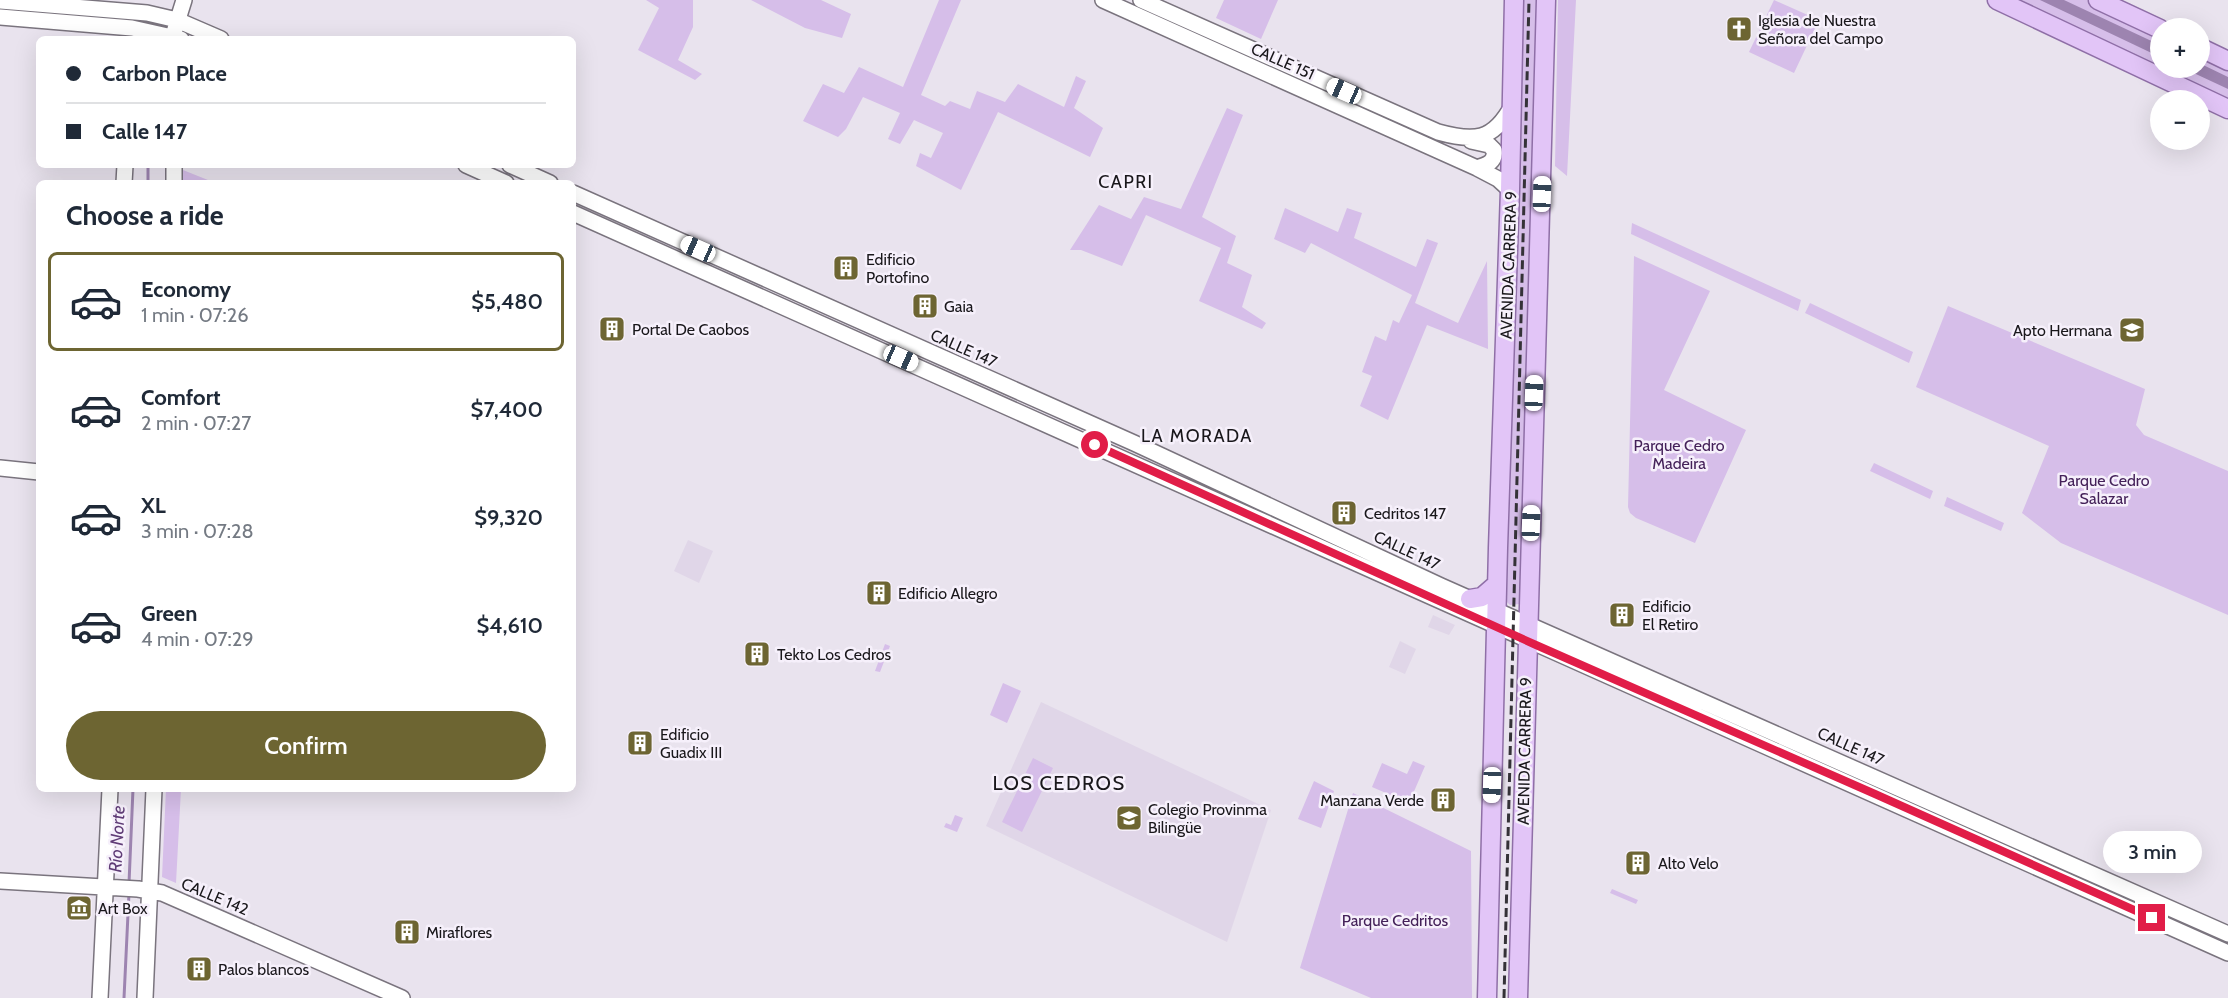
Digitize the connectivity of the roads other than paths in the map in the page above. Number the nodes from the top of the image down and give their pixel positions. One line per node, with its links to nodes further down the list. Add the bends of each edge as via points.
1 (184, 0): 11 (main road)
2 (1103, 0): 24 (main road, CALLE 151)
3 (1141, 0): 21 (main road, CALLE 151, via 1421,126)
4 (1514, 0): 19 (main road, AVENIDA CARRERA 9)
5 (1546, 0): 35 (main road, AVENIDA CARRERA 9)
6 (1997, 0): 20 (main road)
7 (2098, 0): 12 (main road)
8 (0, 1): 9 (main road)
9 (139, 6): 11 (main road); 13 (main road)
10 (0, 17): 13 (main road)
11 (177, 20): 15 (main road); 16 (main road)
12 (2150, 24)
13 (132, 33): 14 (main road)
14 (158, 36)
15 (176, 36)
16 (214, 36)
17 (2210, 52): 18 (main road)
18 (2228, 61)
19 (1512, 105): 21 (main road, CALLE 151, via 1490,133); 27 (main road, AVENIDA CARRERA 9)
20 (2228, 109)
21 (1460, 138): 24 (main road, via 1492,147 1494,158)
22 (473, 168): 25 (main road)
23 (517, 168): 26 (main road)
24 (1478, 168): 27 (main road, CALLE 151)
25 (499, 180)
26 (543, 180)
27 (1510, 190): 32 (main road, AVENIDA CARRERA 9)
28 (576, 194): 33 (main road, CALLE 147, via 1134,443)
29 (576, 214): 34 (main road, CALLE 147)
30 (0, 468): 31 (main road)
31 (36, 472)
32 (1497, 584): 33 (main road, via 1482,597); 34 (main road, AVENIDA CARRERA 9)
33 (1470, 599): 34 (main road, CALLE 147)
34 (1496, 618): 35 (main road, CALLE 147); 46 (main road, AVENIDA CARRERA 9)
35 (1527, 632): 41 (main road, CALLE 147); 42 (main road, CALLE 147); 47 (main road, AVENIDA CARRERA 9)
36 (110, 792): 39 (main road)
37 (154, 792): 40 (main road)
38 (0, 881): 39 (main road, CALLE 142)
39 (108, 887): 40 (main road, CALLE 142); 43 (main road)
40 (147, 890): 44 (main road); 45 (main road, CALLE 142, via 183,901)
41 (2228, 934)
42 (2228, 953)
43 (100, 998)
44 (145, 998)
45 (402, 998)
46 (1487, 998)
47 (1518, 998)

